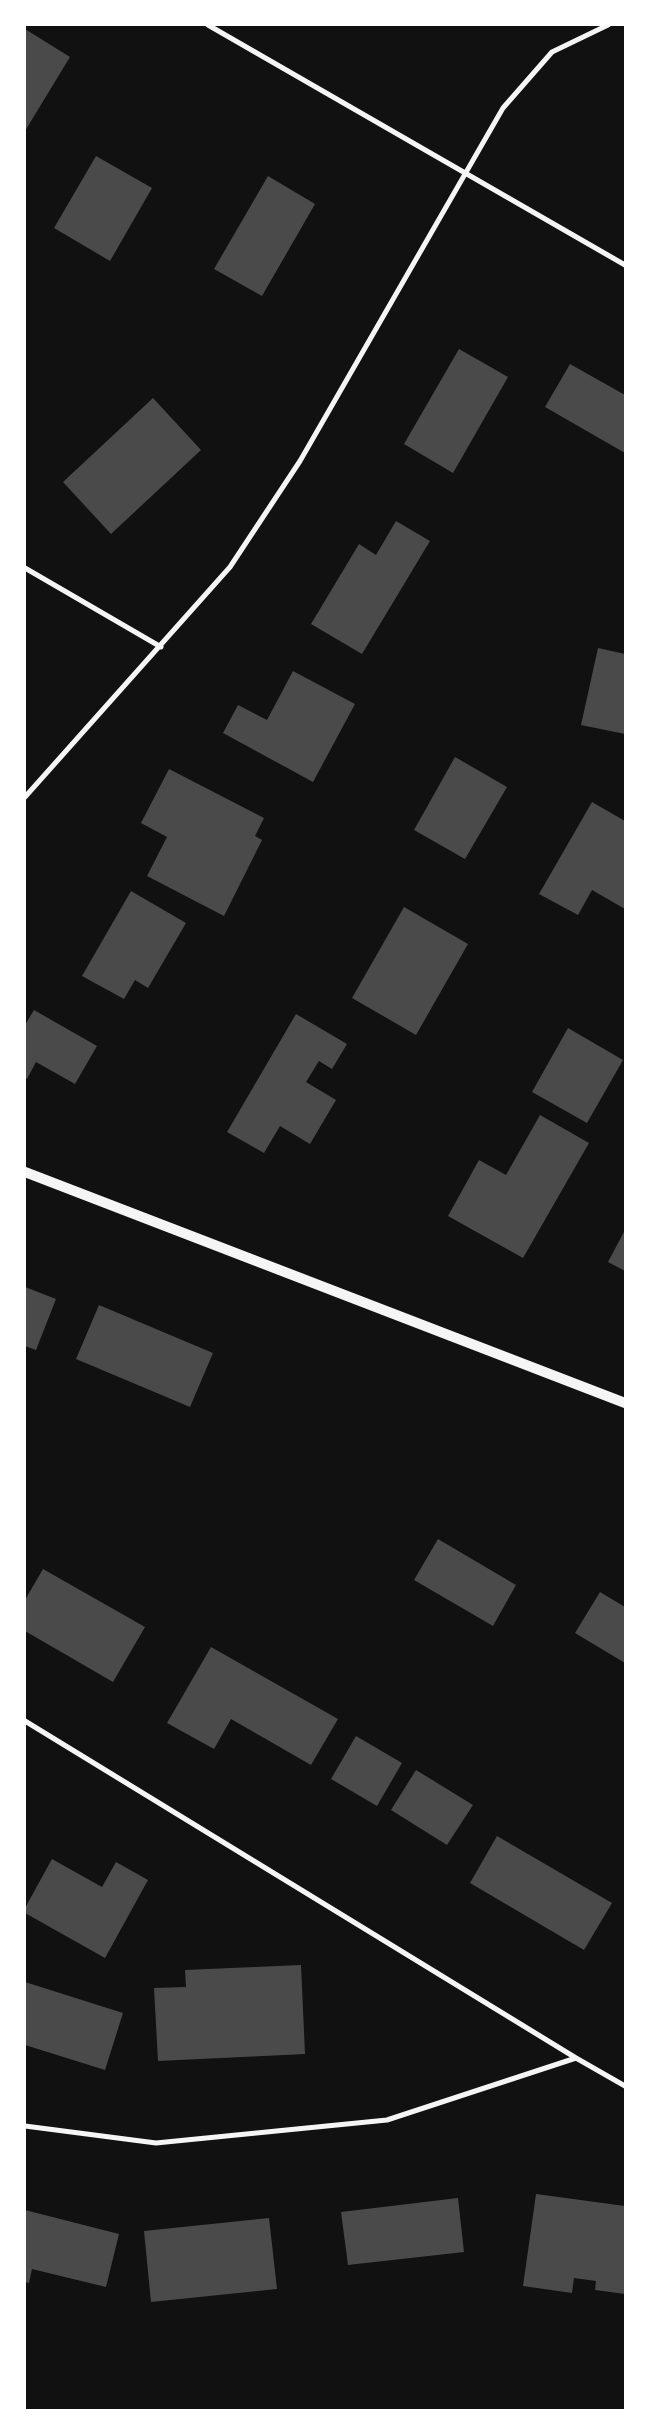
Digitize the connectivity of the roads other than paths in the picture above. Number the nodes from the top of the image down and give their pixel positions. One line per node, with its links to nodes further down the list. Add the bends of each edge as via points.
1 (208, 25): 3 (street)
2 (608, 25): 3 (street, via 552,52 504,108)
3 (465, 174): 4 (street); 6 (street, via 300,461 230,567)
4 (625, 266)
5 (25, 568): 6 (street)
6 (161, 647): 7 (street)
7 (25, 797)
8 (25, 1172): 9 (main road)
9 (625, 1404)
10 (25, 1721): 11 (street)
11 (576, 2058): 12 (street); 13 (street, via 387,2120 156,2143)
12 (625, 2086)
13 (25, 2126)

